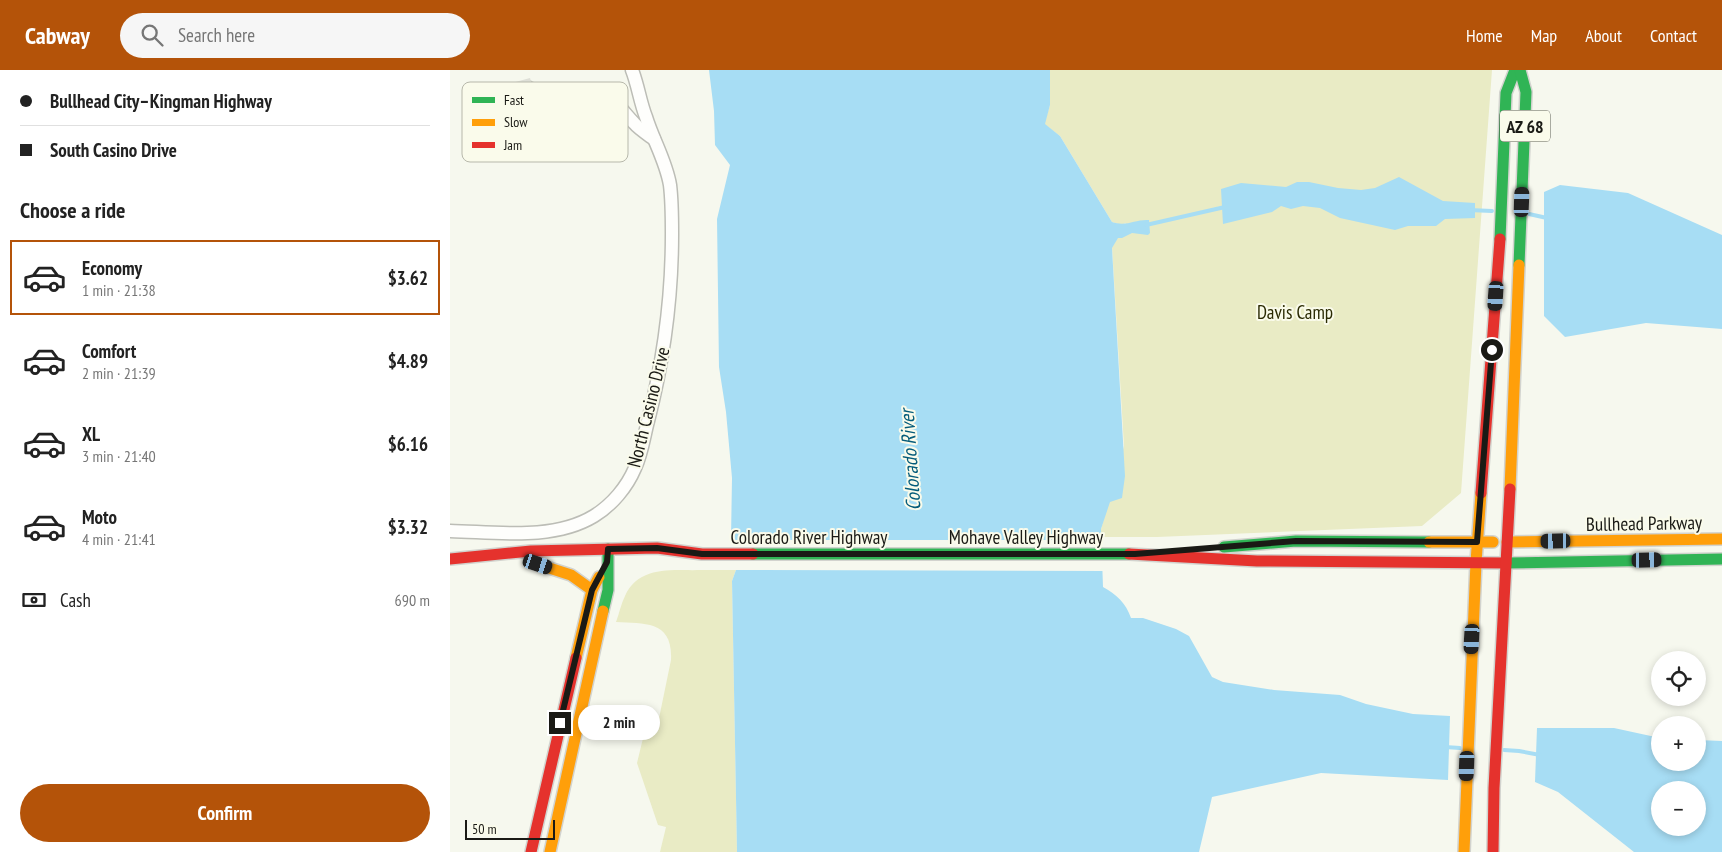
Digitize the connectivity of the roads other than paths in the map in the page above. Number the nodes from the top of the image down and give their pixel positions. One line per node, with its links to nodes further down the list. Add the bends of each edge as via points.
1 (632, 70): 5 (street, North Casino Drive)
2 (1515, 70): 8 (main road, AZ 68, via 1506,93 1499,260)
3 (1520, 70): 9 (main road, AZ 68, via 1526,92)
4 (628, 116): 5 (street)
5 (654, 139): 6 (street, North Casino Drive, via 669,184 672,261 658,383 630,480 605,508 573,526 536,532)
6 (450, 531)
7 (1722, 539): 9 (main road, Bullhead Parkway)
8 (1477, 542): 9 (main road, Mohave Valley Highway); 13 (main road, Mohave Valley Highway, via 1296,541); 18 (main road, AZ 68)
9 (1507, 542): 20 (main road)
10 (608, 549): 11 (main road, Colorado River Highway, via 657,548); 14 (main road, Colorado River Highway, via 531,551); 17 (main road)
11 (702, 554): 12 (main road, Colorado River Highway); 16 (main road, Colorado River Highway)
12 (917, 554): 13 (main road, Mohave Valley Highway)
13 (1135, 554): 18 (main road, Mohave Valley Highway, via 1257,561)
14 (450, 559)
15 (1722, 559): 20 (main road, Bullhead Parkway)
16 (660, 560)
17 (606, 562): 21 (main road); 23 (main road, via 608,590)
18 (1476, 562): 20 (main road, Bullhead Parkway); 24 (main road)
19 (569, 563): 21 (main road, via 533,565 571,576)
20 (1506, 563): 25 (main road)
21 (592, 590): 22 (main road)
22 (531, 852)
23 (550, 852)
24 (1464, 852)
25 (1492, 852)

